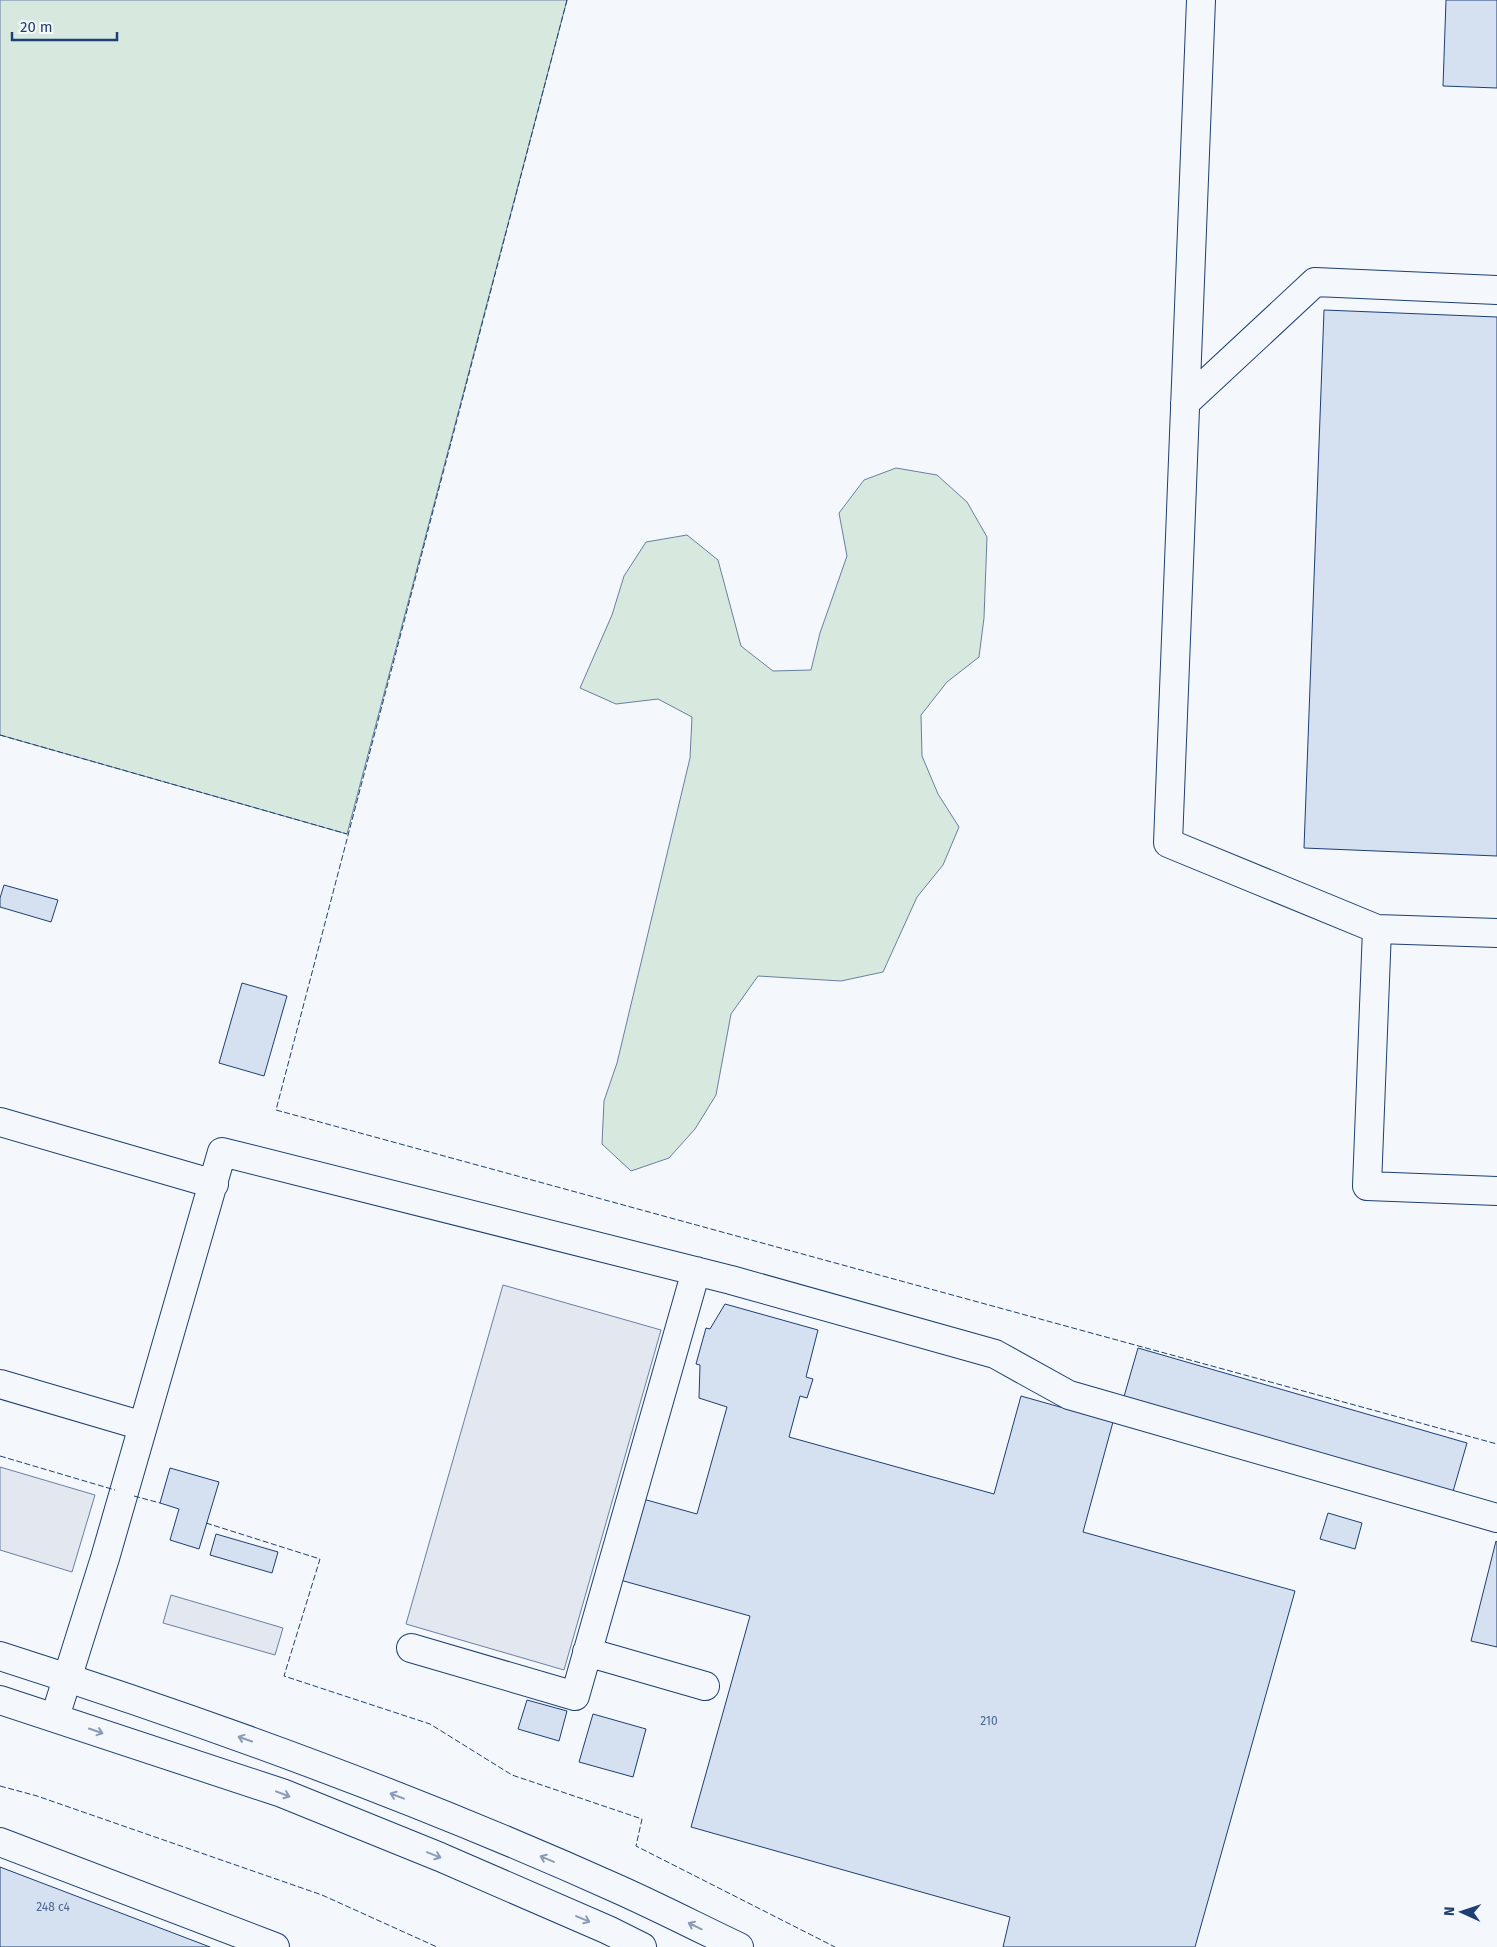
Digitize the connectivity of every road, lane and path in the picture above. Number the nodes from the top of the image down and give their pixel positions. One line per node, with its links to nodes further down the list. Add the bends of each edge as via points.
1 (1201, 0): 3 (main road)
2 (1497, 290): 3 (main road, via 1315,282)
3 (1185, 403): 4 (main road, via 1168,843)
4 (1376, 928): 5 (main road); 8 (main road, via 1366,1186)
5 (1497, 933)
6 (0, 1122): 7 (main road)
7 (214, 1184): 9 (main road, via 222,1152); 11 (main road)
8 (1497, 1191)
9 (696, 1271): 12 (main road, via 995,1354 1069,1395); 14 (main road)
10 (0, 1384): 11 (main road)
11 (143, 1426): 16 (main road)
12 (1497, 1518)
13 (410, 1648): 14 (main road, via 575,1696)
14 (587, 1652): 17 (main road)
15 (0, 1656): 16 (main road)
16 (68, 1678): 19 (main road); 23 (main road, one-way to 16, via 620,1890 450,1817 287,1754)
17 (705, 1686)
18 (0, 1700): 19 (main road)
19 (55, 1717): 22 (main road, one-way to 22, via 282,1793 440,1857)
20 (0, 1842): 21 (main road)
21 (275, 1947)
22 (642, 1947)
23 (738, 1947)

